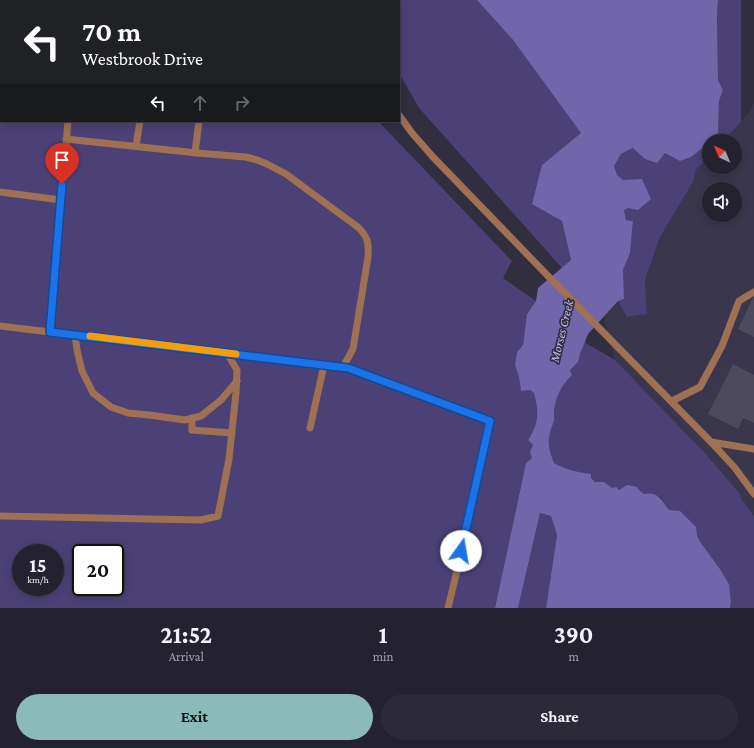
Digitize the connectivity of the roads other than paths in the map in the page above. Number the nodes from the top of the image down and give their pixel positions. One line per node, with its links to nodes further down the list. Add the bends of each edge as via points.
1 (400, 116): 18 (lane, via 433,156)
2 (68, 122): 5 (lane)
3 (140, 122): 6 (lane)
4 (199, 122): 7 (lane)
5 (66, 139): 6 (lane); 9 (lane)
6 (136, 146): 7 (lane)
7 (195, 153): 16 (lane, via 246,157 272,166 364,233 368,240 368,257 353,349)
8 (0, 192): 9 (lane)
9 (61, 200): 12 (lane)
10 (754, 292): 18 (lane, via 739,301 722,346 700,387)
11 (0, 326): 12 (lane)
12 (50, 332): 13 (lane)
13 (75, 335): 14 (lane); 19 (lane, via 82,371 93,393 111,407 128,413 185,420)
14 (227, 353): 15 (lane); 17 (lane, via 237,370)
15 (324, 365): 16 (lane); 20 (lane)
16 (343, 367): 26 (lane, via 490,421)
17 (237, 382): 19 (lane, via 221,400 201,416); 21 (lane)
18 (672, 402): 22 (lane)
19 (192, 418): 21 (lane, via 192,430)
20 (310, 428)
21 (232, 433): 25 (lane, via 218,516 201,520)
22 (711, 442): 23 (lane); 24 (lane)
23 (754, 449)
24 (754, 494)
25 (0, 516)
26 (448, 608)

